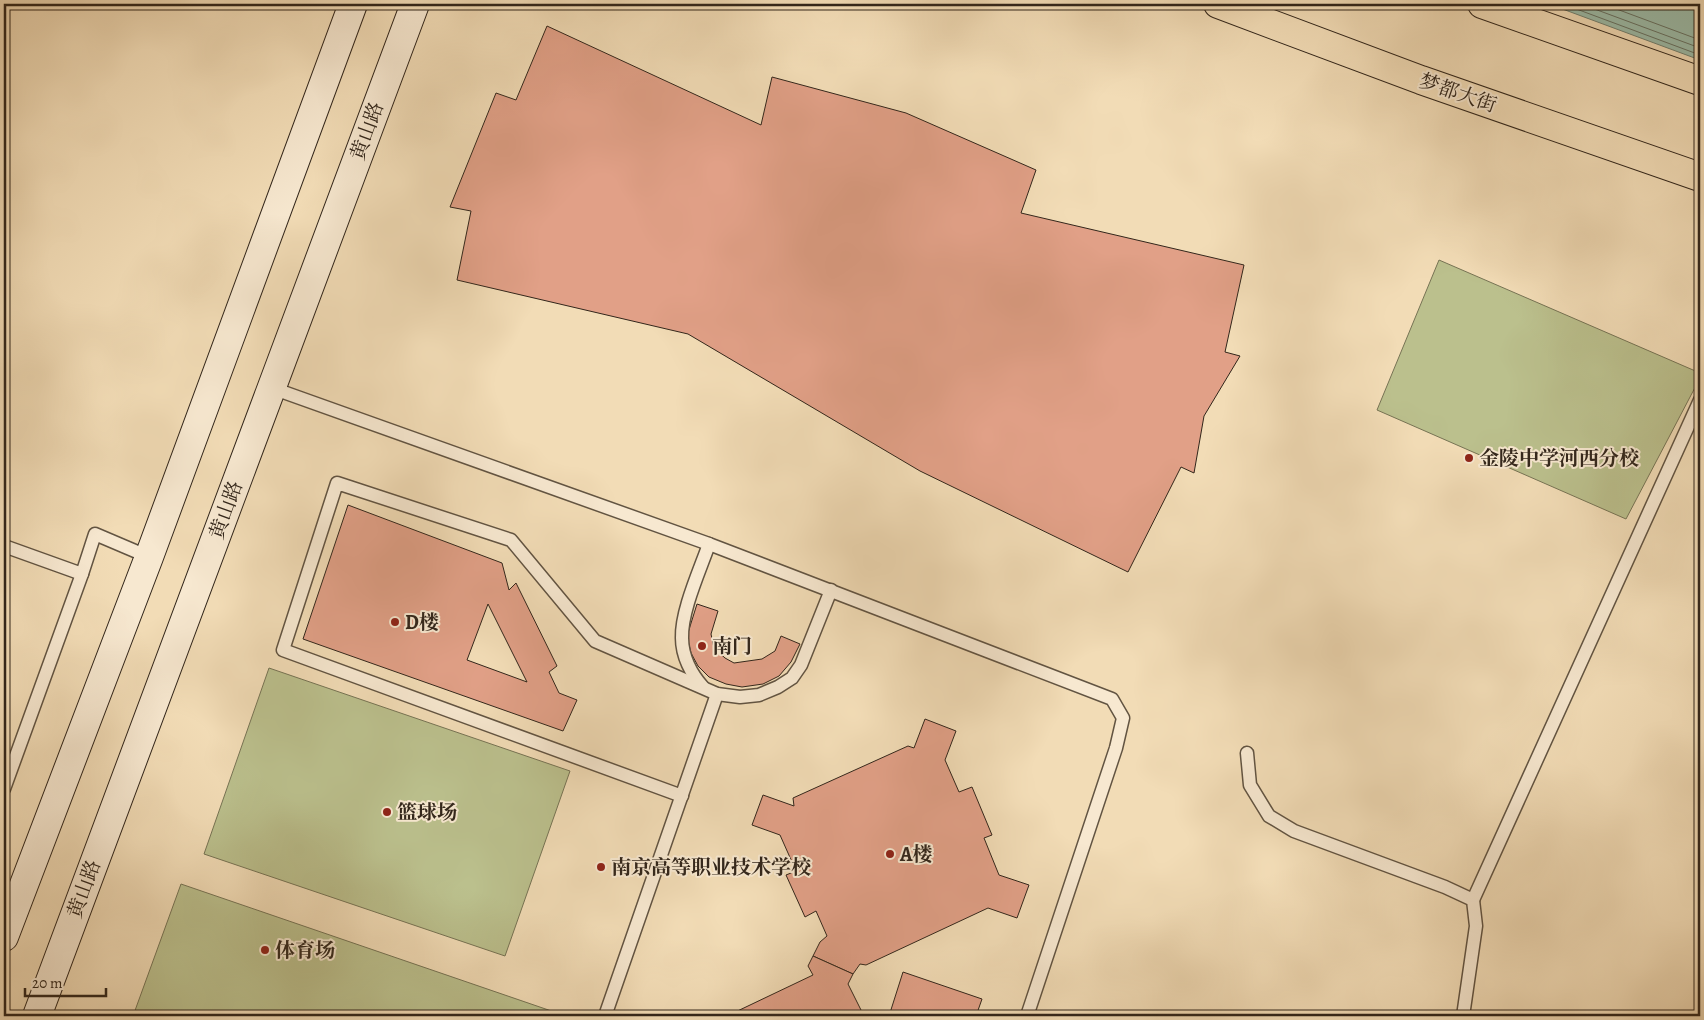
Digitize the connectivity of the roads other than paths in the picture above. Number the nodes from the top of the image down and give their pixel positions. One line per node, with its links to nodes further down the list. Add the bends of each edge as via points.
1 (353, 4): 11 (main road)
2 (415, 4): 7 (main road, 黄山路)
3 (1218, 4): 6 (main road, 梦都大街, via 1421,80)
4 (1482, 4): 5 (main road)
5 (1700, 81)
6 (1700, 177)
7 (272, 388): 9 (lane); 21 (main road, 黄山路)
8 (1700, 400): 19 (lane)
9 (709, 544): 13 (lane); 14 (lane, via 686,612 682,637 690,669)
10 (4, 546): 12 (lane)
11 (149, 557): 12 (lane, via 95,534); 20 (main road)
12 (82, 574): 17 (lane)
13 (831, 590): 15 (lane, via 801,665 792,678 759,695); 23 (lane, via 1112,699 1124,718)
14 (705, 688): 15 (lane); 18 (lane, via 596,641 511,540 337,483 283,650)
15 (717, 694): 18 (lane)
16 (1247, 753): 19 (lane, via 1250,785 1269,816 1294,831)
17 (4, 789)
18 (682, 796): 22 (lane)
19 (1473, 900): 24 (lane, via 1476,926)
20 (4, 937)
21 (37, 1016)
22 (605, 1016)
23 (1027, 1016)
24 (1462, 1016)

